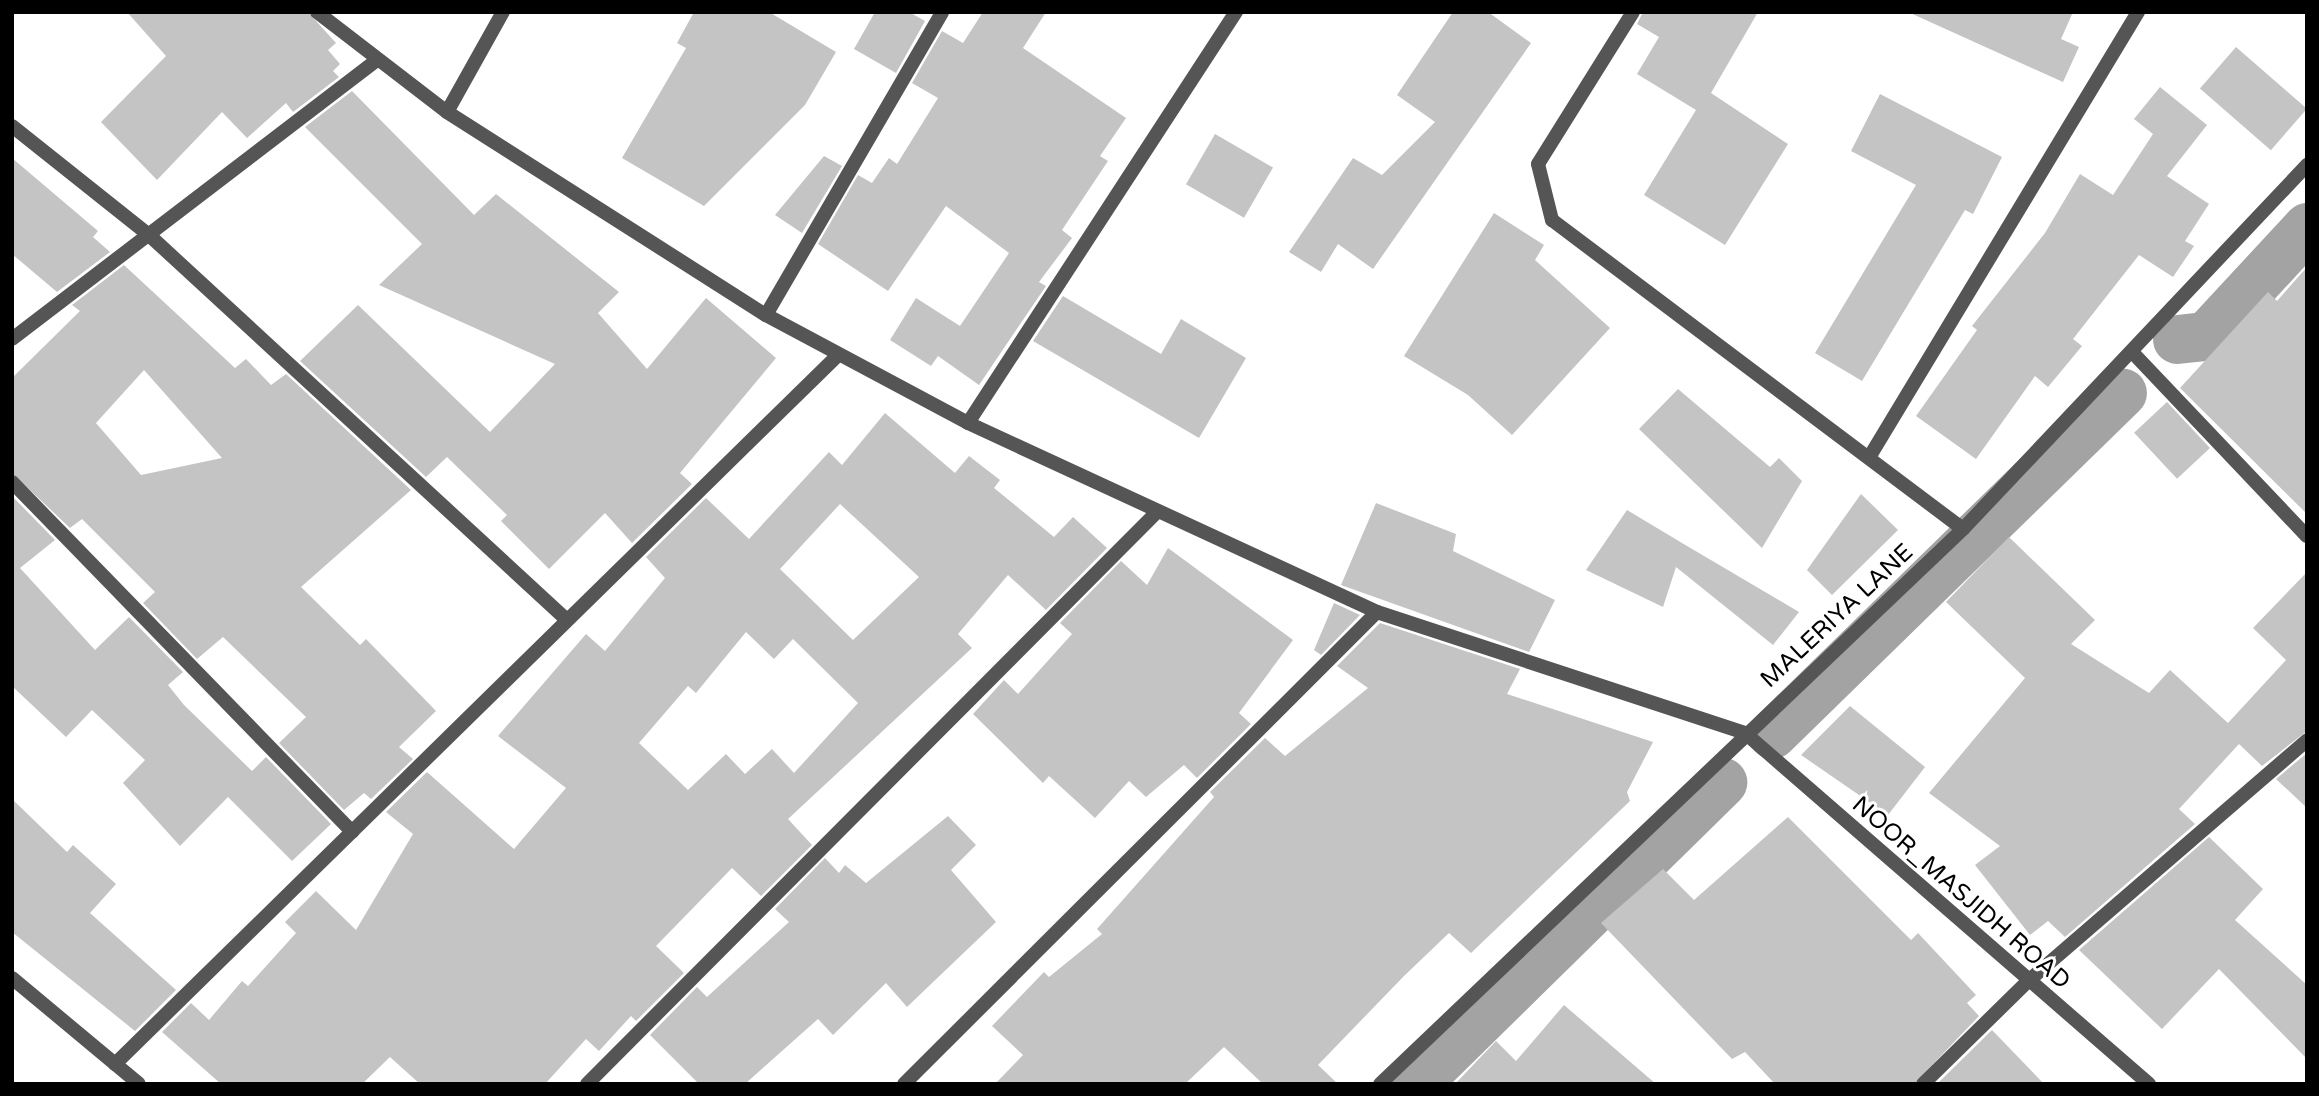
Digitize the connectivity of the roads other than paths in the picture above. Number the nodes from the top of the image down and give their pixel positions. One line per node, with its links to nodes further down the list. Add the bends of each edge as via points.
1 (317, 12): 7 (street)
2 (503, 12): 8 (street)
3 (942, 12): 12 (street)
4 (1236, 12): 16 (street)
5 (1633, 12): 17 (street, via 1538,164 1552,220)
6 (2138, 12): 17 (street)
7 (377, 60): 8 (street); 11 (street)
8 (447, 112): 12 (street)
9 (12, 126): 11 (street)
10 (2307, 165): 14 (street, MALERIYA LANE)
11 (149, 235): 13 (street); 23 (street)
12 (766, 315): 15 (street)
13 (12, 339)
14 (2134, 354): 20 (street, MALERIYA LANE); 21 (street)
15 (837, 356): 16 (street); 23 (street)
16 (968, 422): 19 (street)
17 (1870, 456): 20 (street)
18 (12, 482): 26 (street)
19 (1157, 512): 22 (street); 31 (street)
20 (1963, 529): 24 (street, MALERIYA LANE)
21 (2307, 536)
22 (1377, 612): 24 (street); 32 (street)
23 (568, 620): 26 (street)
24 (1745, 733): 28 (street, NOOR_MASJIDH ROAD); 33 (street, MALERIYA LANE)
25 (2307, 740): 28 (street)
26 (352, 832): 29 (street)
27 (12, 978): 29 (street)
28 (2027, 982): 34 (street); 35 (street, NOOR_MASJIDH ROAD)
29 (115, 1063): 30 (street)
30 (139, 1084)
31 (587, 1084)
32 (904, 1084)
33 (1380, 1084)
34 (1923, 1084)
35 (2149, 1084)

